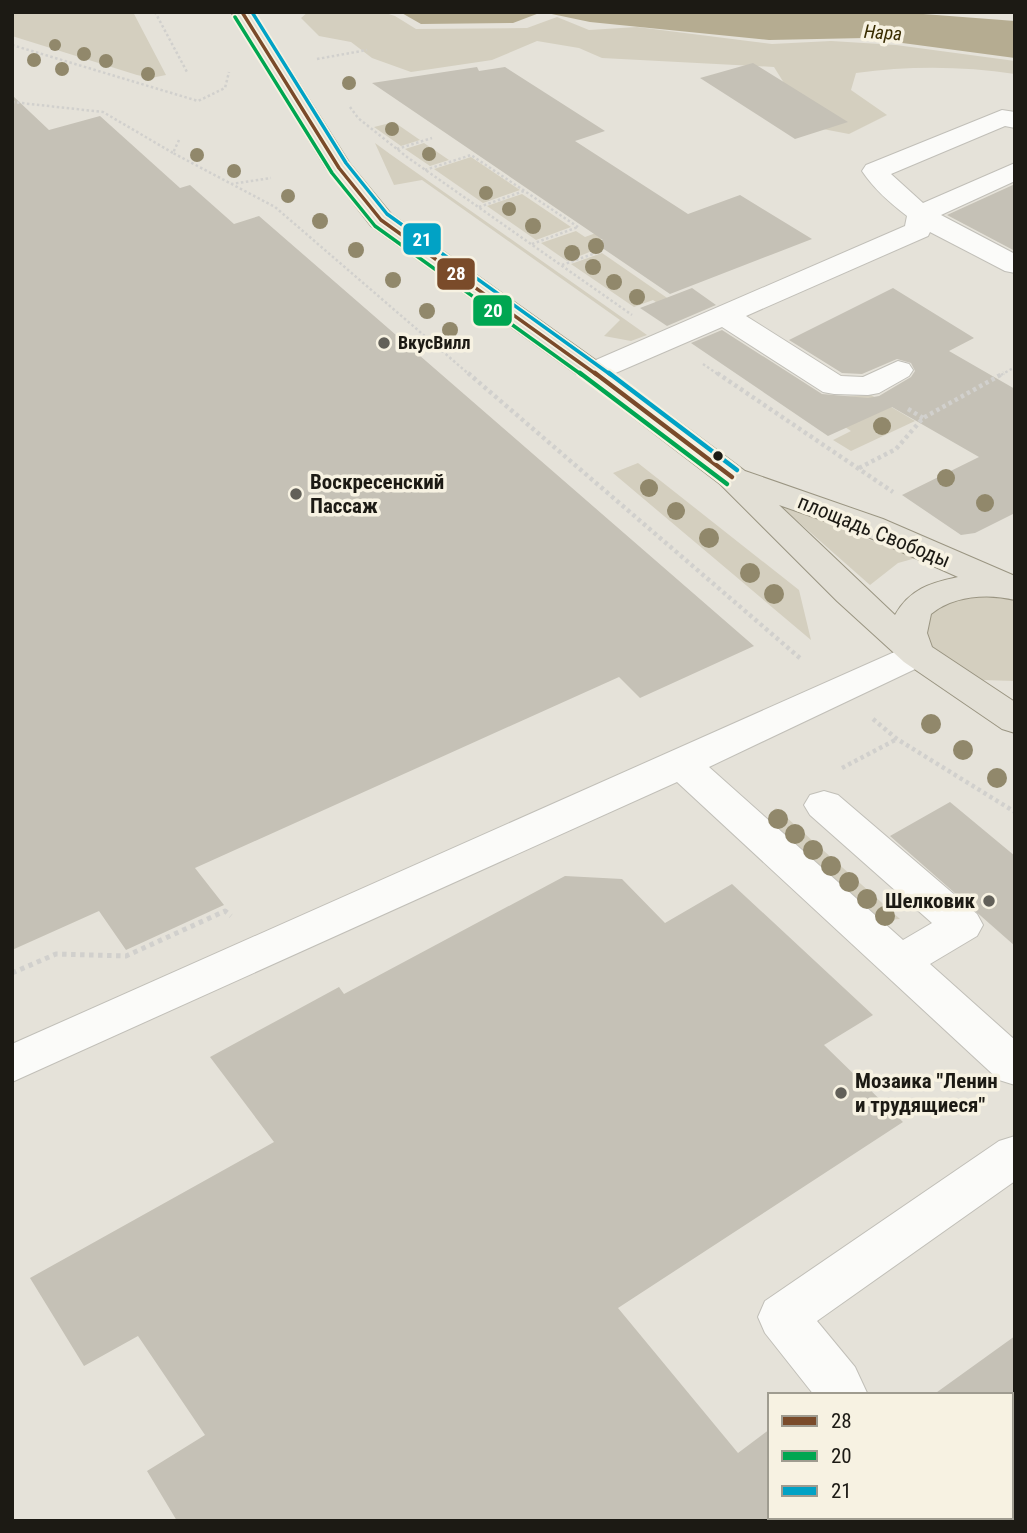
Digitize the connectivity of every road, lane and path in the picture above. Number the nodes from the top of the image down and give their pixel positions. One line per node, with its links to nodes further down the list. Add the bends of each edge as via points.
1 (155, 12): 6 (path)
2 (242, 12): 28 (main road, площадь Свободы, via 339,168 381,220)
3 (12, 45): 7 (path, via 198,101 221,93 228,85)
4 (368, 50): 5 (path)
5 (316, 58)
6 (187, 72)
7 (229, 72)
8 (12, 102): 13 (path, via 103,112)
9 (1015, 120): 20 (lane, via 1002,118 875,171 890,191)
10 (432, 138): 12 (path)
11 (179, 140): 13 (path)
12 (397, 149)
13 (173, 153): 17 (path)
14 (425, 170): 18 (path, via 471,155)
15 (1015, 170): 20 (lane)
16 (271, 178): 17 (path)
17 (231, 184): 33 (path, via 275,207)
18 (524, 191): 19 (path); 21 (path, via 578,227)
19 (478, 207)
20 (922, 214): 24 (lane); 25 (lane, via 918,230)
21 (531, 244)
22 (604, 250): 23 (path)
23 (561, 265)
24 (1015, 265)
25 (724, 315): 27 (lane, via 834,384 868,386); 28 (lane)
26 (1015, 367): 29 (path, via 923,418 896,449)
27 (898, 370)
28 (593, 372): 30 (main road, площадь Свободы)
29 (859, 468)
30 (732, 477): 31 (main road, площадь Свободы, via 871,526); 32 (main road, площадь Свободы)
31 (1015, 590): 32 (main road, площадь Свободы, via 956,587 930,596 913,612 908,632)
32 (917, 653): 34 (main road, площадь Свободы); 38 (lane)
33 (801, 659)
34 (954, 681): 35 (main road, площадь Свободы, via 983,690); 37 (main road, площадь Свободы)
35 (1015, 692)
36 (868, 716): 40 (path)
37 (1015, 720)
38 (682, 764): 42 (lane); 44 (lane)
39 (824, 805): 42 (lane, via 961,925)
40 (1015, 812)
41 (225, 911): 43 (path, via 126,956 56,954)
42 (899, 962): 45 (lane)
43 (12, 973)
44 (12, 1064)
45 (1015, 1067)
46 (1015, 1155): 47 (lane, via 782,1317)
47 (841, 1393)

